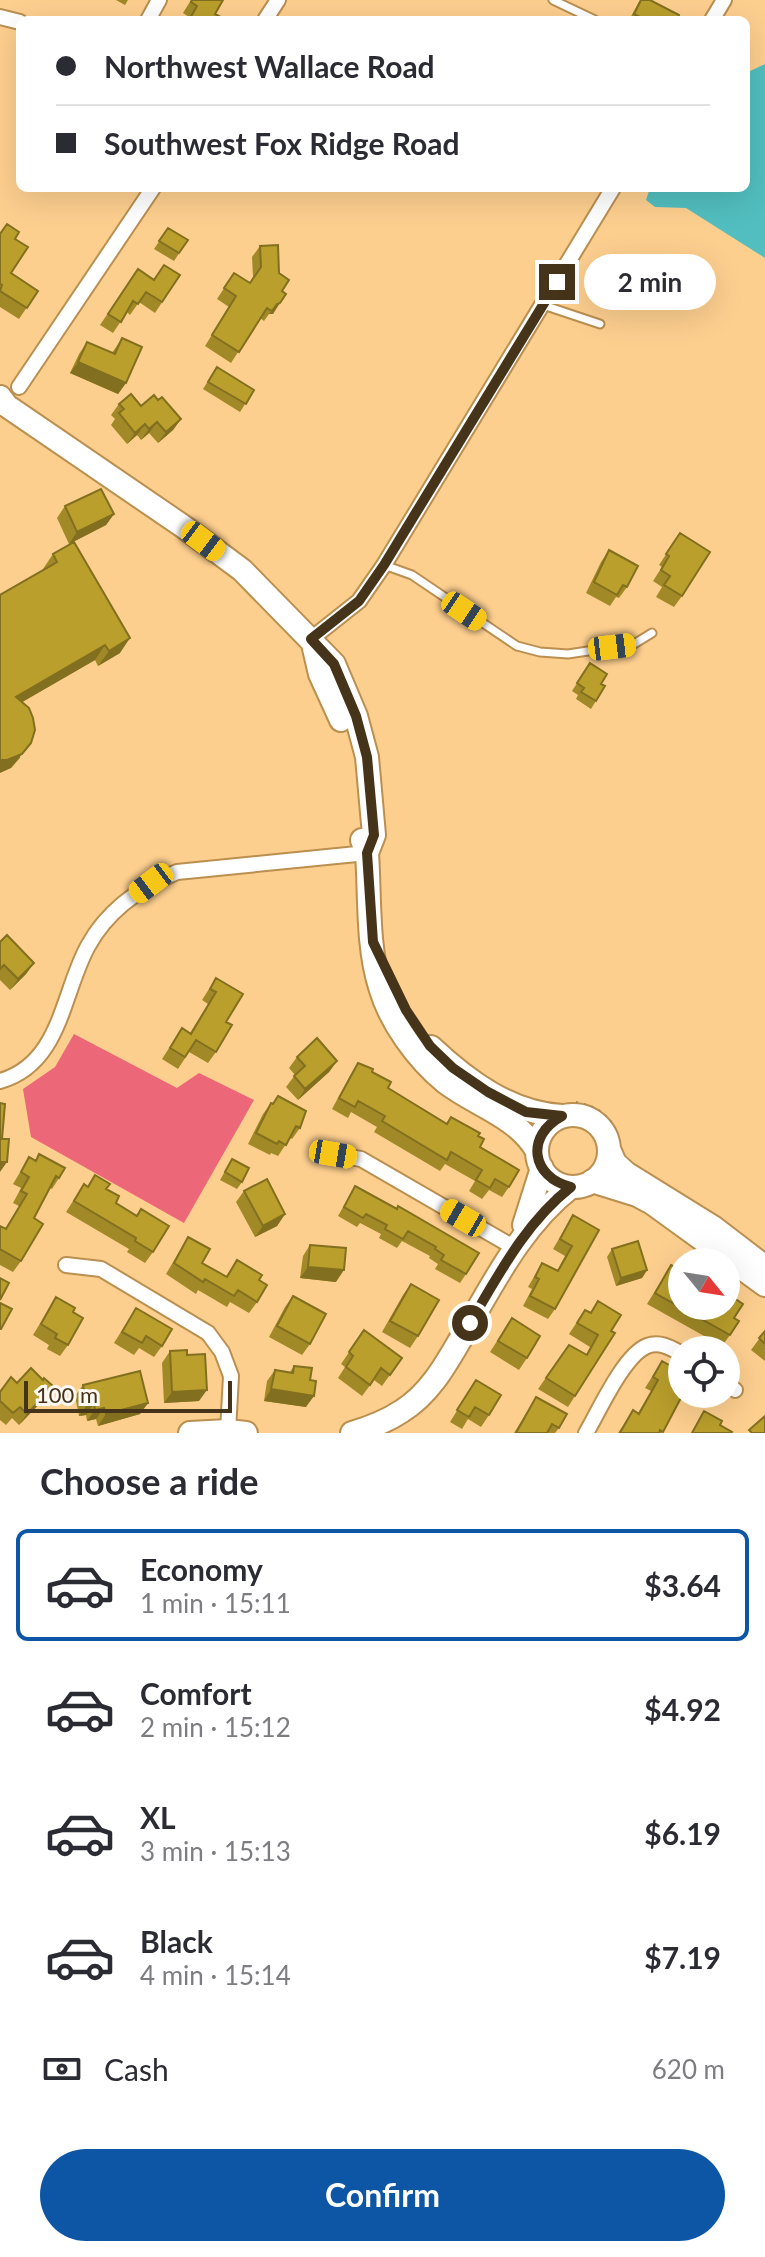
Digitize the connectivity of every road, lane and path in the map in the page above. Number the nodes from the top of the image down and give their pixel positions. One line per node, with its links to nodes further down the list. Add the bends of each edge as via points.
1 (553, 0): 2 (lane)
2 (587, 16)
3 (150, 192): 7 (street)
4 (611, 192): 5 (street)
5 (543, 305): 6 (lane); 8 (street)
6 (600, 324)
7 (6, 399): 10 (main road, via 242,570)
8 (384, 565): 9 (lane, via 412,575 517,646 540,652 568,654 634,644); 10 (street, via 359,601)
9 (652, 633)
10 (311, 639): 11 (main road, via 348,740 360,836)
11 (367, 853): 12 (main road); 13 (street, via 177,872 151,883 126,902 88,946 48,1045 32,1063)
12 (373, 942): 14 (main road, via 418,1030 453,1068 526,1112); 17 (main road, via 380,987 418,1053 446,1082 518,1127)
13 (0, 1081)
14 (567, 1109): 15 (main road, via 594,1121); 15 (path, via 594,1107 605,1114); 17 (main road, via 544,1130)
15 (614, 1143): 18 (main road, via 605,1167); 21 (main road, via 615,1163 626,1173 713,1227)
16 (333, 1154): 19 (street, via 361,1159)
17 (540, 1160): 18 (main road, via 550,1178); 19 (main road, via 535,1197)
18 (582, 1184): 19 (main road, via 549,1204); 22 (main road, via 652,1203)
19 (515, 1248): 26 (main road, via 425,1392 403,1411)
20 (66, 1265): 24 (street, via 101,1269 208,1333 231,1376)
21 (765, 1267)
22 (765, 1285)
23 (668, 1348): 27 (street, via 645,1346 630,1359)
24 (237, 1432): 25 (main road)
25 (190, 1433)
26 (352, 1433)
27 (586, 1433)

